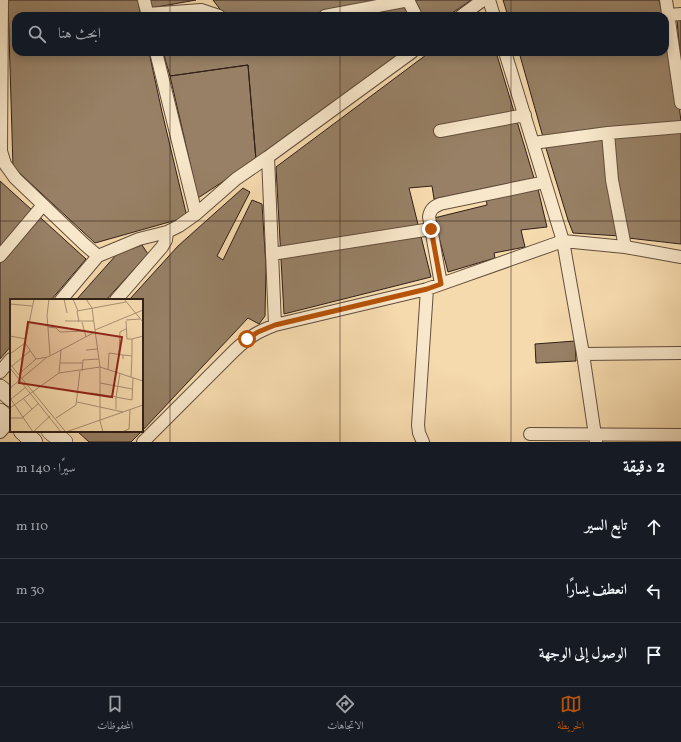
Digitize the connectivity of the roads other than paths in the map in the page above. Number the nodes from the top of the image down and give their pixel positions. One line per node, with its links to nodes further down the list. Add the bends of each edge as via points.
1 (2, 0): 23 (street)
2 (144, 0): 7 (street)
3 (408, 0): 10 (street); 11 (street)
4 (483, 0): 12 (street)
5 (489, 0): 13 (street)
6 (666, 0): 14 (street)
7 (146, 12)
8 (179, 12): 9 (street)
9 (207, 12)
10 (346, 12)
11 (414, 12)
12 (466, 12)
13 (493, 12)
14 (668, 12)
15 (681, 14): 16 (street)
16 (669, 15)
17 (669, 22): 21 (street)
18 (157, 56): 32 (street)
19 (407, 56): 29 (street)
20 (506, 56): 22 (street)
21 (681, 103)
22 (525, 116): 25 (street); 27 (street)
23 (0, 127): 28 (street)
24 (681, 127): 26 (street)
25 (440, 131)
26 (608, 133): 27 (street); 36 (street, via 612,180)
27 (534, 143): 30 (street)
28 (0, 151): 31 (street, via 7,168)
29 (268, 157): 32 (street, via 236,179); 37 (street)
30 (546, 182): 33 (street, via 440,204 433,207 430,212); 35 (street)
31 (43, 205): 38 (street); 39 (street)
32 (196, 214): 34 (street)
33 (431, 229): 37 (street); 41 (street)
34 (167, 232): 39 (street, via 139,239); 44 (street, via 162,247)
35 (563, 241): 36 (street); 41 (street); 47 (street)
36 (625, 247): 40 (street)
37 (272, 254): 45 (street)
38 (0, 256)
39 (98, 256): 43 (street)
40 (681, 257)
41 (441, 284): 42 (street)
42 (427, 289): 45 (street); 60 (street, via 418,425)
43 (62, 299)
44 (117, 299)
45 (275, 325): 59 (street, via 247,339)
46 (681, 353): 47 (street)
47 (583, 354): 56 (street)
48 (10, 360): 49 (street)
49 (0, 372)
50 (0, 388): 51 (main road)
51 (10, 397)
52 (20, 432): 57 (main road)
53 (51, 432): 58 (main road)
54 (530, 434): 56 (street)
55 (681, 435): 56 (street)
56 (595, 438)
57 (34, 442)
58 (64, 442)
59 (143, 442)
60 (423, 442)

